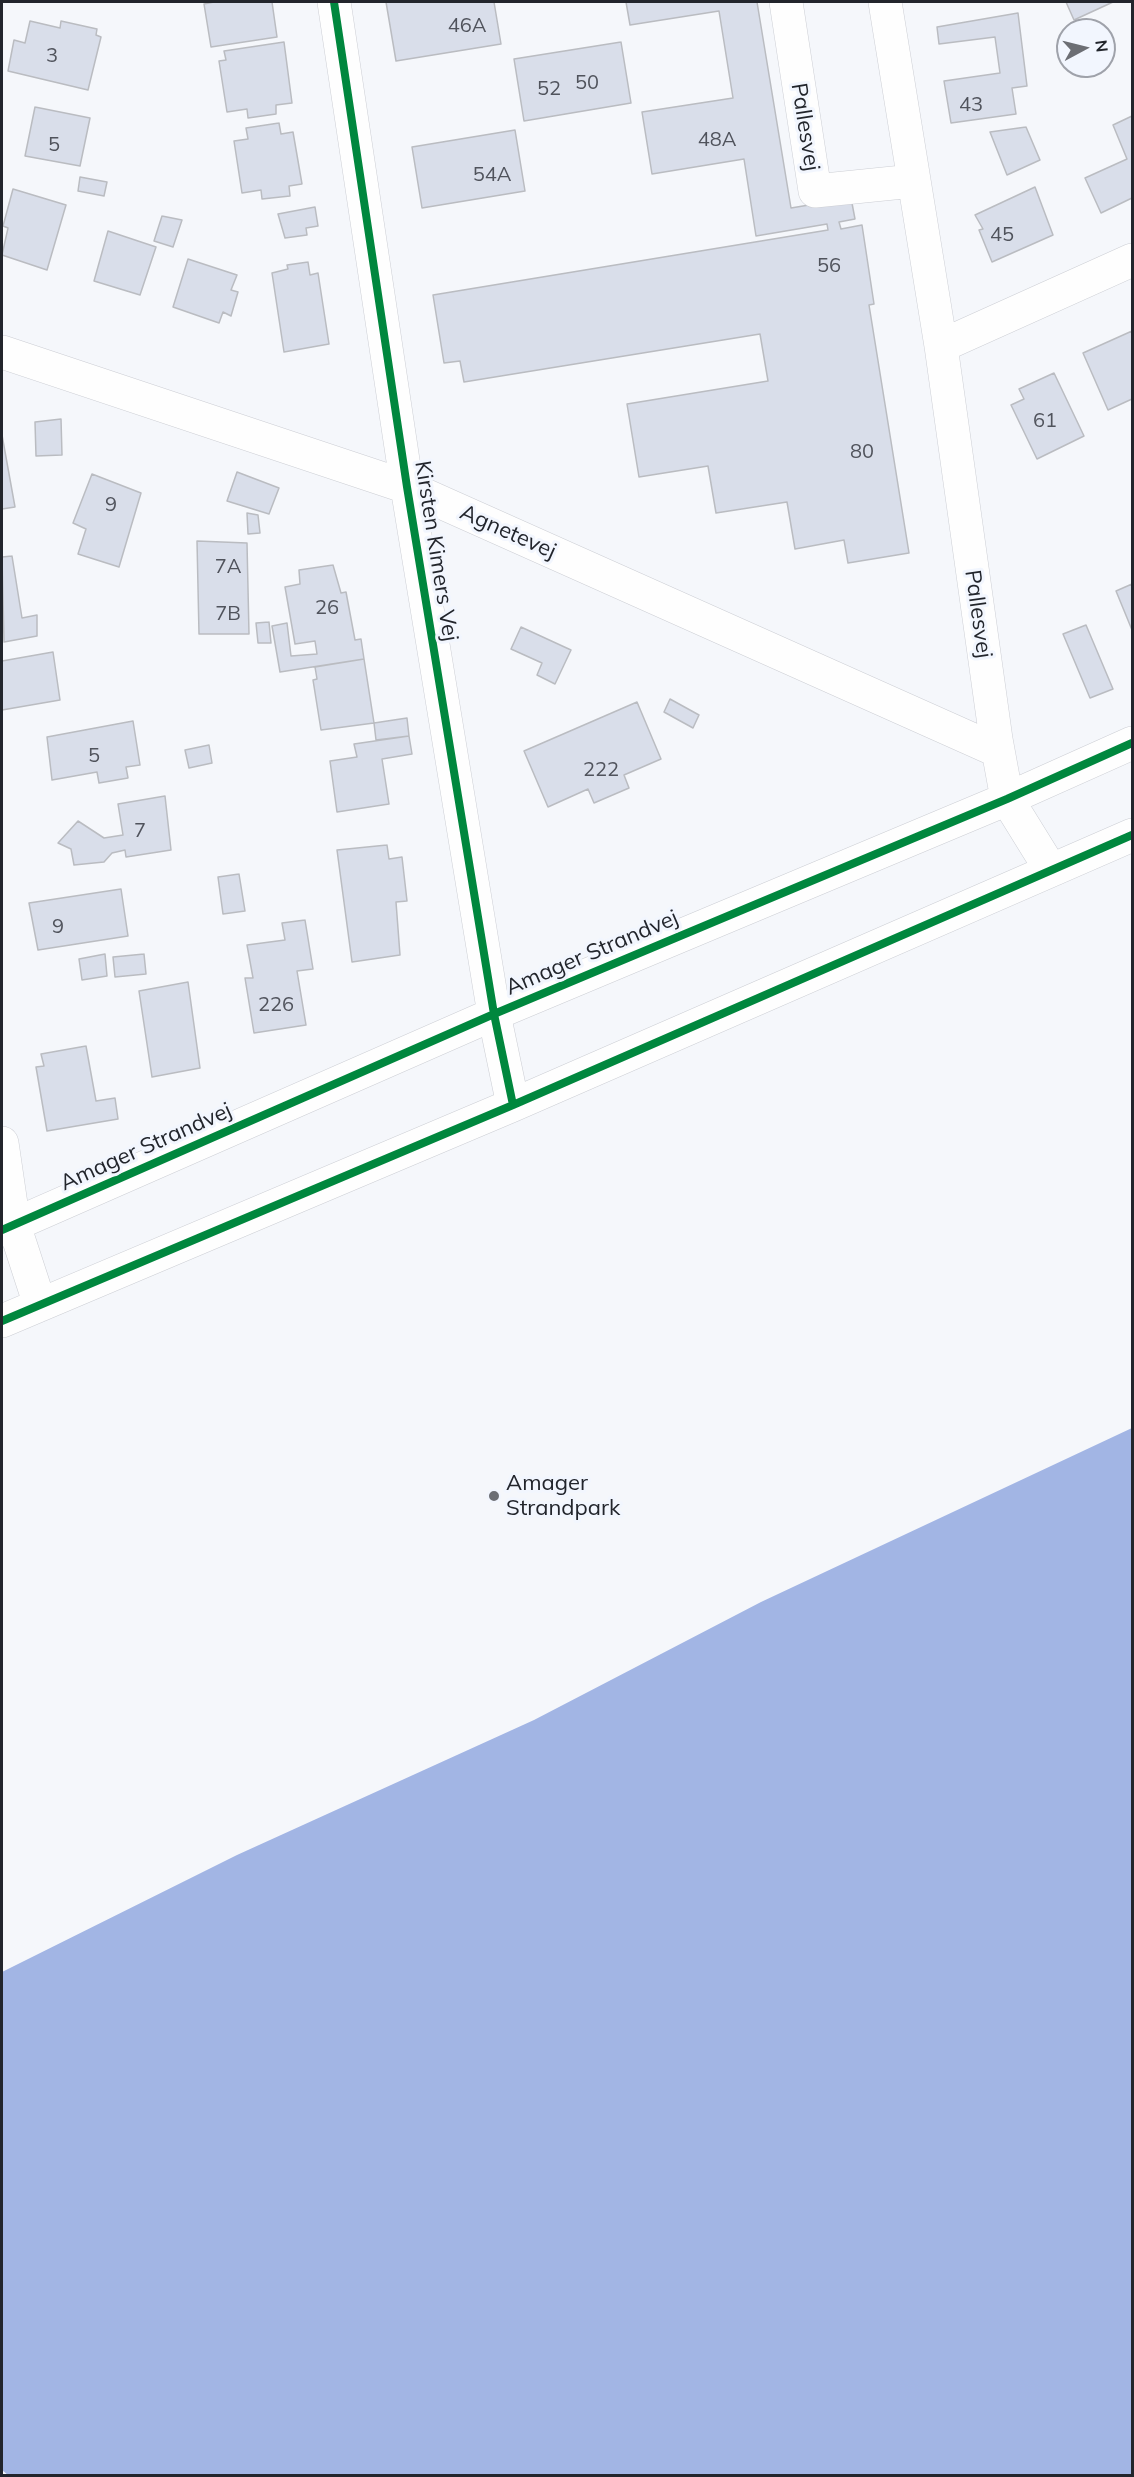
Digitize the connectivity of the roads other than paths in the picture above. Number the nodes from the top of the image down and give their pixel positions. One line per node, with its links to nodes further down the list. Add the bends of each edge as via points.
1 (334, 2): 8 (street, Kirsten Kimers Vej)
2 (786, 2): 4 (street, Pallesvej, via 815,191)
3 (885, 2): 4 (street, Pallesvej)
4 (913, 181): 6 (street, Pallesvej)
5 (1132, 260): 6 (street)
6 (941, 346): 10 (street, Pallesvej)
7 (2, 352): 8 (street, Agnetevej)
8 (407, 487): 10 (street, Agnetevej); 14 (street, Kirsten Kimers Vej)
9 (1132, 743): 11 (street, Amager Strandvej)
10 (998, 751): 11 (street, Pallesvej)
11 (1007, 799): 13 (street, Pallesvej); 14 (street, Amager Strandvej)
12 (1132, 835): 13 (street)
13 (1051, 870): 15 (street)
14 (494, 1014): 15 (street, Kirsten Kimers Vej); 17 (street, Amager Strandvej)
15 (513, 1105): 18 (street)
16 (2, 1143): 17 (street)
17 (8, 1228): 18 (street)
18 (40, 1305): 19 (street)
19 (2, 1321)

